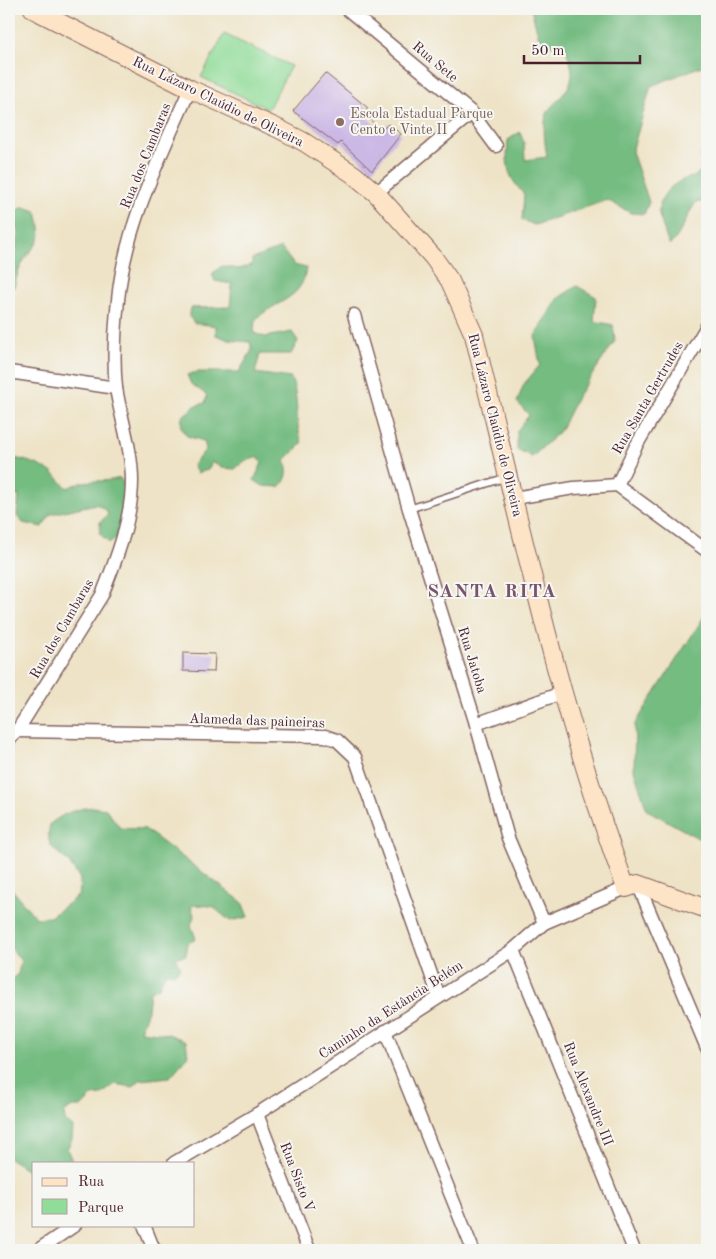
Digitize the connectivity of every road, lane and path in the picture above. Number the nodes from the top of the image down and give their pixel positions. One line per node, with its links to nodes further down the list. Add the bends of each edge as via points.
1 (37, 10): 3 (street, Rua Lázaro Claúdio de Oliveira)
2 (350, 10): 4 (street, Rua Sete)
3 (190, 89): 6 (street, Rua Lázaro Claúdio de Oliveira, via 304,142); 10 (street, Rua dos Cambaras, via 140,205 121,277)
4 (472, 113): 5 (street, Rua Sete); 6 (street)
5 (496, 146)
6 (376, 193): 11 (street, Rua Lázaro Claúdio de Oliveira, via 419,239 450,281 474,335)
7 (354, 315): 14 (street, Rua Jatoba)
8 (707, 326): 12 (street, Rua Santa Gertrudes, via 636,446)
9 (9, 372): 10 (street)
10 (116, 388): 18 (street, Rua dos Cambaras, via 128,438 132,482 127,518 112,571 92,613)
11 (508, 477): 13 (street, Rua Lázaro Claúdio de Oliveira); 14 (lane)
12 (617, 485): 13 (street); 15 (street)
13 (514, 498): 16 (street, Rua Lázaro Claúdio de Oliveira)
14 (409, 509): 17 (street, Rua Jatoba)
15 (707, 551)
16 (564, 692): 17 (street); 19 (street, Rua Lázaro Claúdio de Oliveira, via 598,812)
17 (476, 724): 21 (street, Rua Jatoba, via 508,838)
18 (13, 736): 23 (street, Alameda das paineiras, via 268,734 325,736 337,740 355,757)
19 (632, 886): 20 (street); 21 (street, Caminho da Estância Belém); 25 (street)
20 (707, 909)
21 (544, 923): 22 (street, Caminho da Estância Belém)
22 (513, 950): 23 (street, Caminho da Estância Belém); 34 (street, Rua Alexandre III)
23 (439, 997): 24 (street, Caminho da Estância Belém)
24 (384, 1031): 26 (street, Caminho da Estância Belém); 33 (street)
25 (707, 1048)
26 (256, 1114): 27 (street, Caminho da Estância Belém); 32 (street, Rua Sisto V)
27 (176, 1162)
28 (74, 1226): 30 (street)
29 (144, 1226): 31 (street)
30 (38, 1250)
31 (154, 1250)
32 (309, 1250)
33 (473, 1250)
34 (634, 1250)

